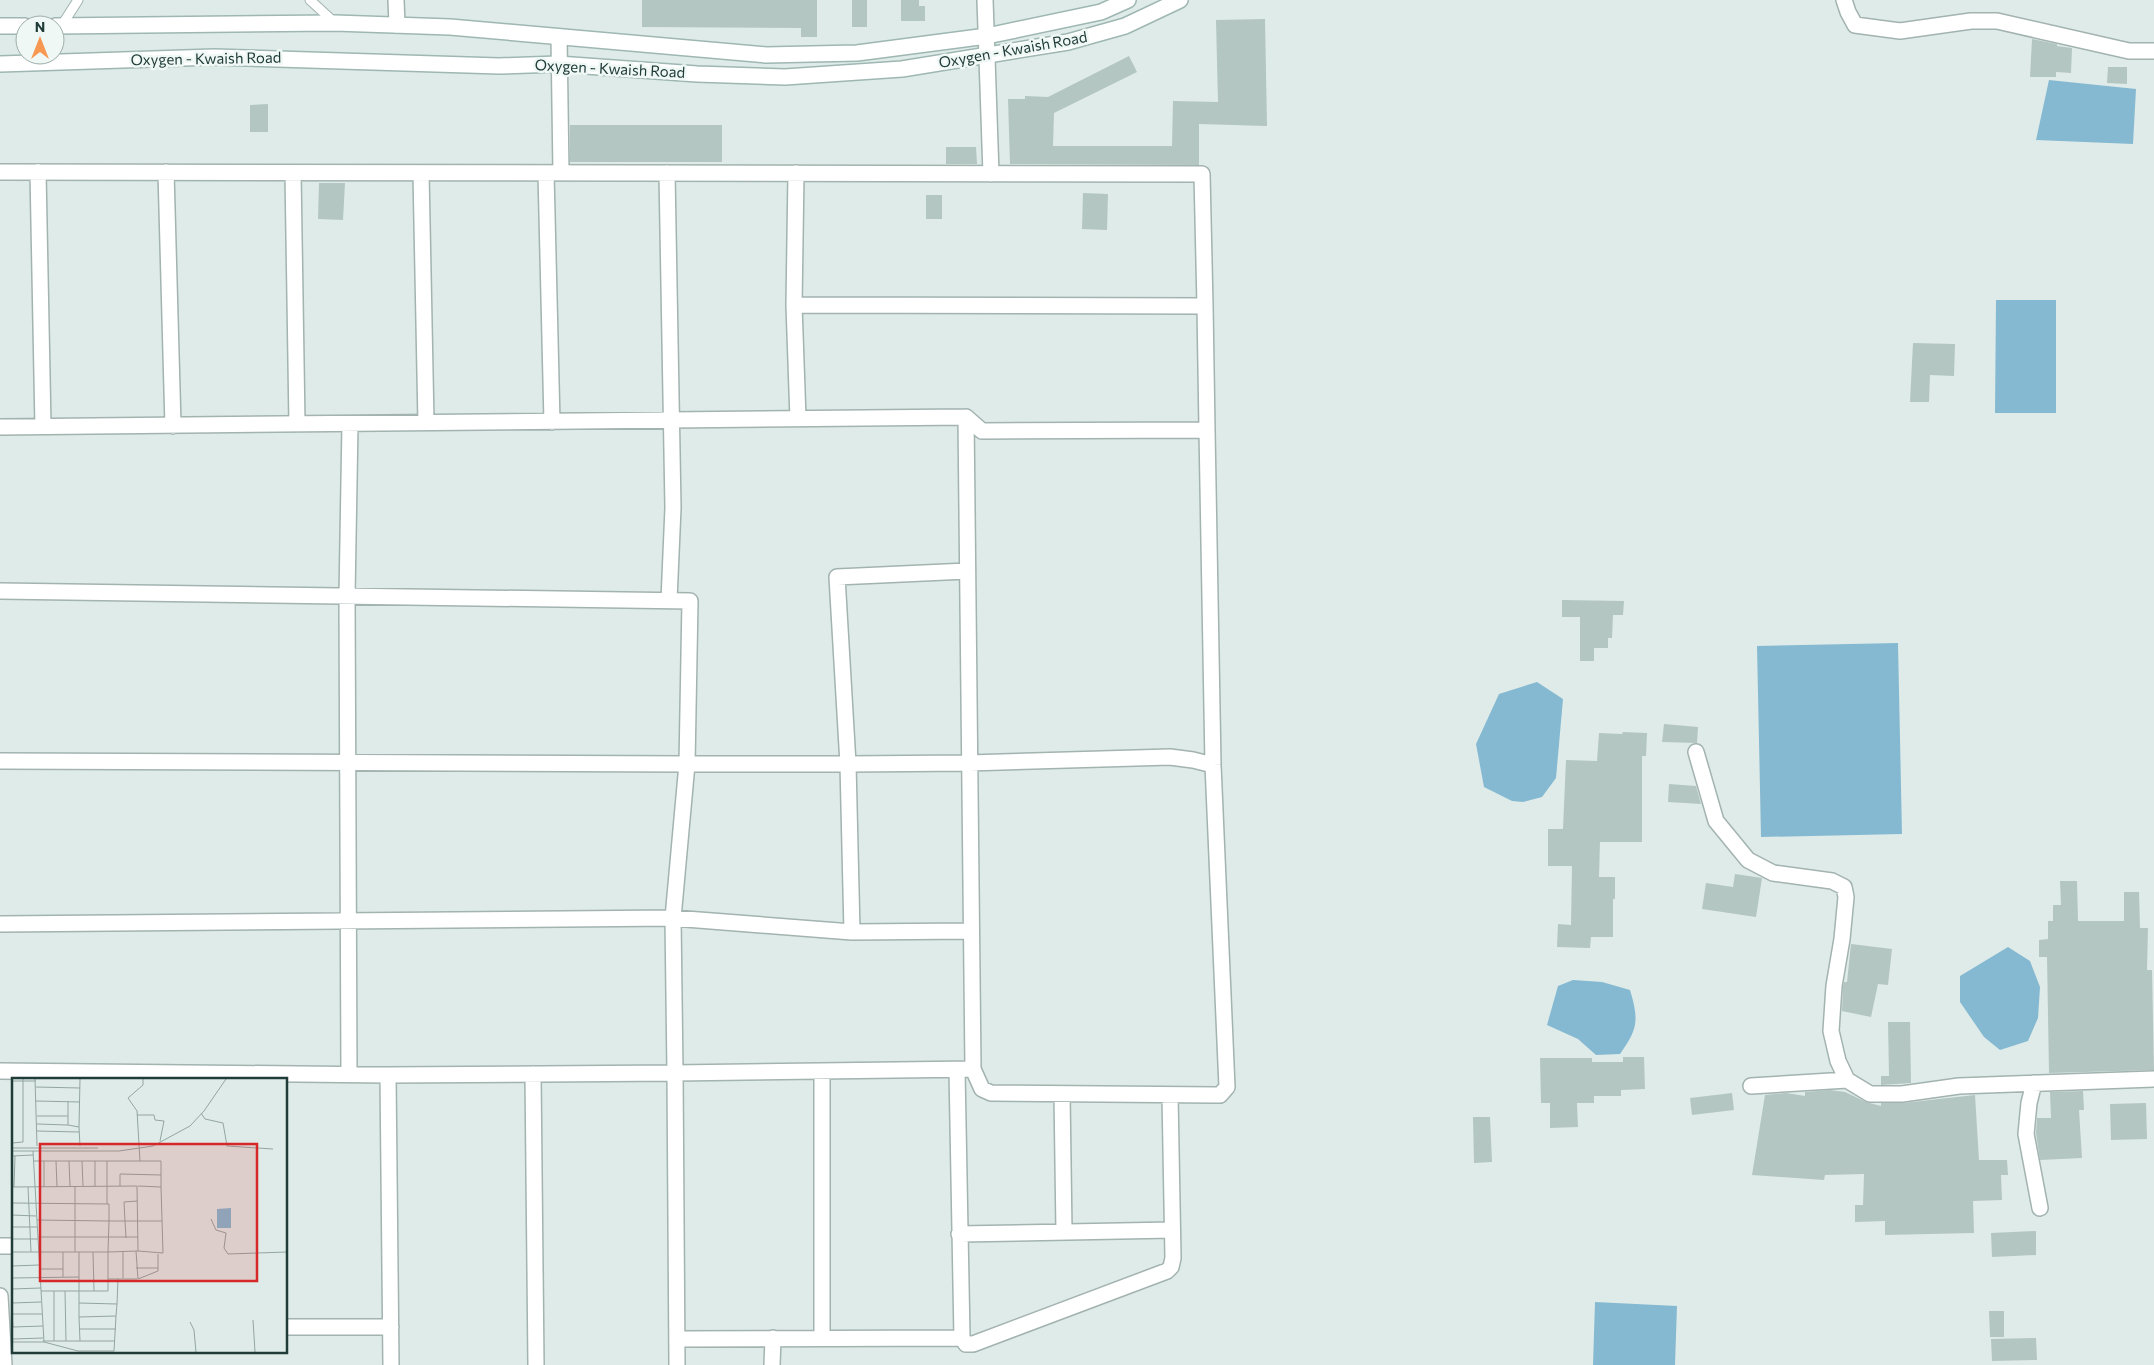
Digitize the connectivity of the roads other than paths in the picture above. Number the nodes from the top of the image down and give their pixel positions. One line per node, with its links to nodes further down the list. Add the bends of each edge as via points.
1 (78, 0): 8 (lane)
2 (310, 0): 9 (lane)
3 (396, 0): 13 (street)
4 (985, 0): 14 (street)
5 (1128, 0): 14 (street, Oxygen - Kwaish Road, via 1101,12)
6 (1180, 0): 17 (street, Oxygen - Kwaish Road, via 1125,26 1068,42)
7 (1844, 0): 16 (street, via 1856,25 1900,31 1971,21 1996,21 2129,50)
8 (65, 17)
9 (335, 23): 12 (street, Oxygen - Kwaish Road); 13 (street, Oxygen - Kwaish Road)
10 (0, 26): 11 (street)
11 (15, 26)
12 (65, 26)
13 (397, 26): 15 (street, Oxygen - Kwaish Road, via 450,27)
14 (987, 36): 15 (street, Oxygen - Kwaish Road, via 857,53 766,55); 17 (street)
15 (559, 37): 19 (street)
16 (2154, 51)
17 (989, 55): 19 (street, Oxygen - Kwaish Road, via 902,69 785,77); 28 (street)
18 (0, 64): 19 (street, Oxygen - Kwaish Road, via 214,57 498,66)
19 (558, 64): 25 (street)
20 (0, 172): 21 (street)
21 (38, 172): 22 (street); 39 (street)
22 (166, 172): 23 (street); 38 (street)
23 (293, 173): 24 (street); 36 (street)
24 (421, 173): 25 (street); 35 (street)
25 (553, 173): 26 (street); 34 (street)
26 (667, 173): 27 (street); 33 (street)
27 (796, 173): 28 (street); 29 (street)
28 (991, 174): 30 (street, via 1202,174)
29 (794, 305): 30 (street); 32 (street)
30 (1205, 306): 41 (street)
31 (966, 417): 32 (street); 41 (street, via 982,431); 42 (street)
32 (798, 419): 33 (street)
33 (672, 420): 34 (street); 45 (street, via 673,508)
34 (552, 422): 35 (street)
35 (426, 423): 37 (street)
36 (297, 424): 37 (street); 38 (street)
37 (350, 424): 44 (street)
38 (173, 426): 39 (street)
39 (43, 427): 40 (street)
40 (0, 428)
41 (1207, 430): 52 (street)
42 (967, 571): 49 (street); 51 (street, via 837,577)
43 (0, 591): 44 (street)
44 (347, 596): 45 (street); 48 (street)
45 (668, 600): 50 (street, via 690,600)
46 (1696, 752): 68 (street, via 1716,821 1748,860 1773,873 1832,881 1844,887 1846,897 1831,1031 1838,1061)
47 (0, 761): 48 (street)
48 (347, 762): 50 (street); 54 (street)
49 (969, 763): 51 (street); 52 (street, via 1170,757); 56 (street)
50 (686, 764): 51 (street); 53 (street)
51 (848, 764): 57 (street)
52 (1212, 766): 72 (street, via 1227,1087 1215,1096)
53 (673, 918): 54 (street); 57 (street); 62 (street)
54 (347, 921): 55 (street); 64 (street)
55 (0, 924)
56 (971, 931): 57 (street); 60 (street)
57 (852, 932)
58 (0, 1070): 66 (street)
59 (957, 1070): 60 (street); 61 (street); 76 (street)
60 (973, 1070): 71 (street, via 982,1089 991,1093)
61 (822, 1071): 62 (street); 82 (street)
62 (675, 1073): 63 (street); 84 (street)
63 (533, 1074): 65 (street); 87 (street)
64 (349, 1075): 65 (street); 66 (street)
65 (388, 1075): 79 (street)
66 (235, 1076)
67 (2154, 1079): 69 (street)
68 (1847, 1080): 69 (street, via 1870,1094); 70 (street)
69 (2034, 1083): 73 (street, via 2026,1134)
70 (1751, 1086)
71 (1062, 1094): 72 (street); 75 (street)
72 (1170, 1095): 74 (street)
73 (2040, 1208)
74 (1172, 1230): 75 (street); 83 (street, via 1173,1258 1167,1271 973,1344 966,1344)
75 (1064, 1232): 76 (street)
76 (959, 1234): 83 (street)
77 (0, 1296): 80 (street)
78 (288, 1327): 79 (street)
79 (391, 1327): 86 (street)
80 (5, 1328): 85 (street)
81 (772, 1338): 82 (street); 84 (street); 89 (street)
82 (822, 1338): 83 (street)
83 (962, 1338)
84 (677, 1339): 88 (street)
85 (4, 1365)
86 (391, 1365)
87 (536, 1365)
88 (678, 1365)
89 (772, 1365)

